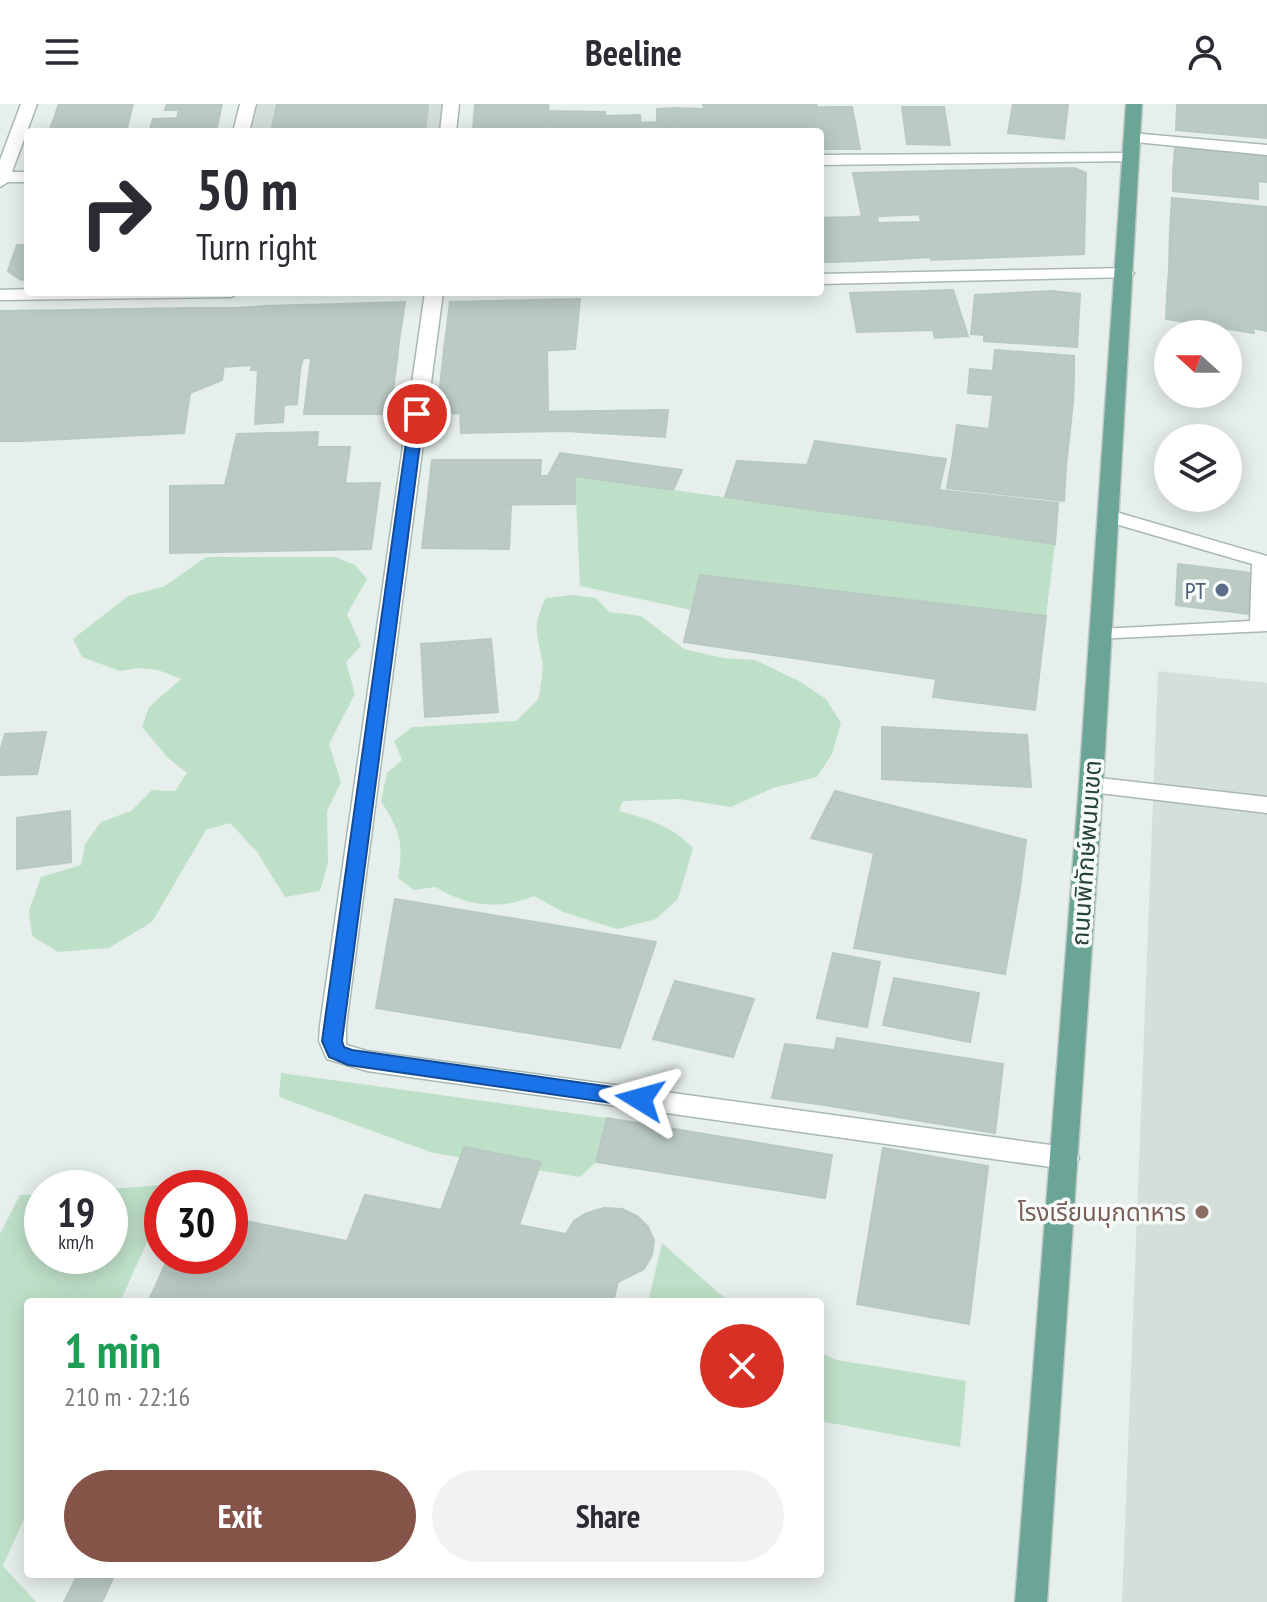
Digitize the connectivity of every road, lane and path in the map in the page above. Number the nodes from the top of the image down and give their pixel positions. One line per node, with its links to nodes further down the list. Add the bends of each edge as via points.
1 (29, 104): 11 (street)
2 (248, 104): 5 (street)
3 (451, 104): 6 (street)
4 (1134, 104): 7 (main road, ถนนพิทักษ์พนมเขต)
5 (242, 128)
6 (448, 128)
7 (1130, 148): 8 (street); 9 (street); 12 (main road, ถนนพิทักษ์พนมเขต)
8 (1267, 150)
9 (824, 160)
10 (24, 177): 11 (street)
11 (1, 179)
12 (1125, 273): 13 (street); 17 (main road, ถนนพิทักษ์พนมเขต)
13 (824, 279)
14 (0, 295): 15 (street)
15 (24, 295)
16 (433, 296): 21 (street, via 335,1010 336,1052 367,1061)
17 (1109, 516): 18 (main road, ถนนพิทักษ์พนมเขต); 18 (lane, via 1262,561 1260,627)
18 (1101, 635): 19 (main road, ถนนพิทักษ์พนมเขต)
19 (1091, 785): 20 (street); 21 (main road, ถนนพิทักษ์พนมเขต)
20 (1267, 805)
21 (1065, 1158): 22 (main road, ถนนพิทักษ์พนมเขต)
22 (1031, 1602)

